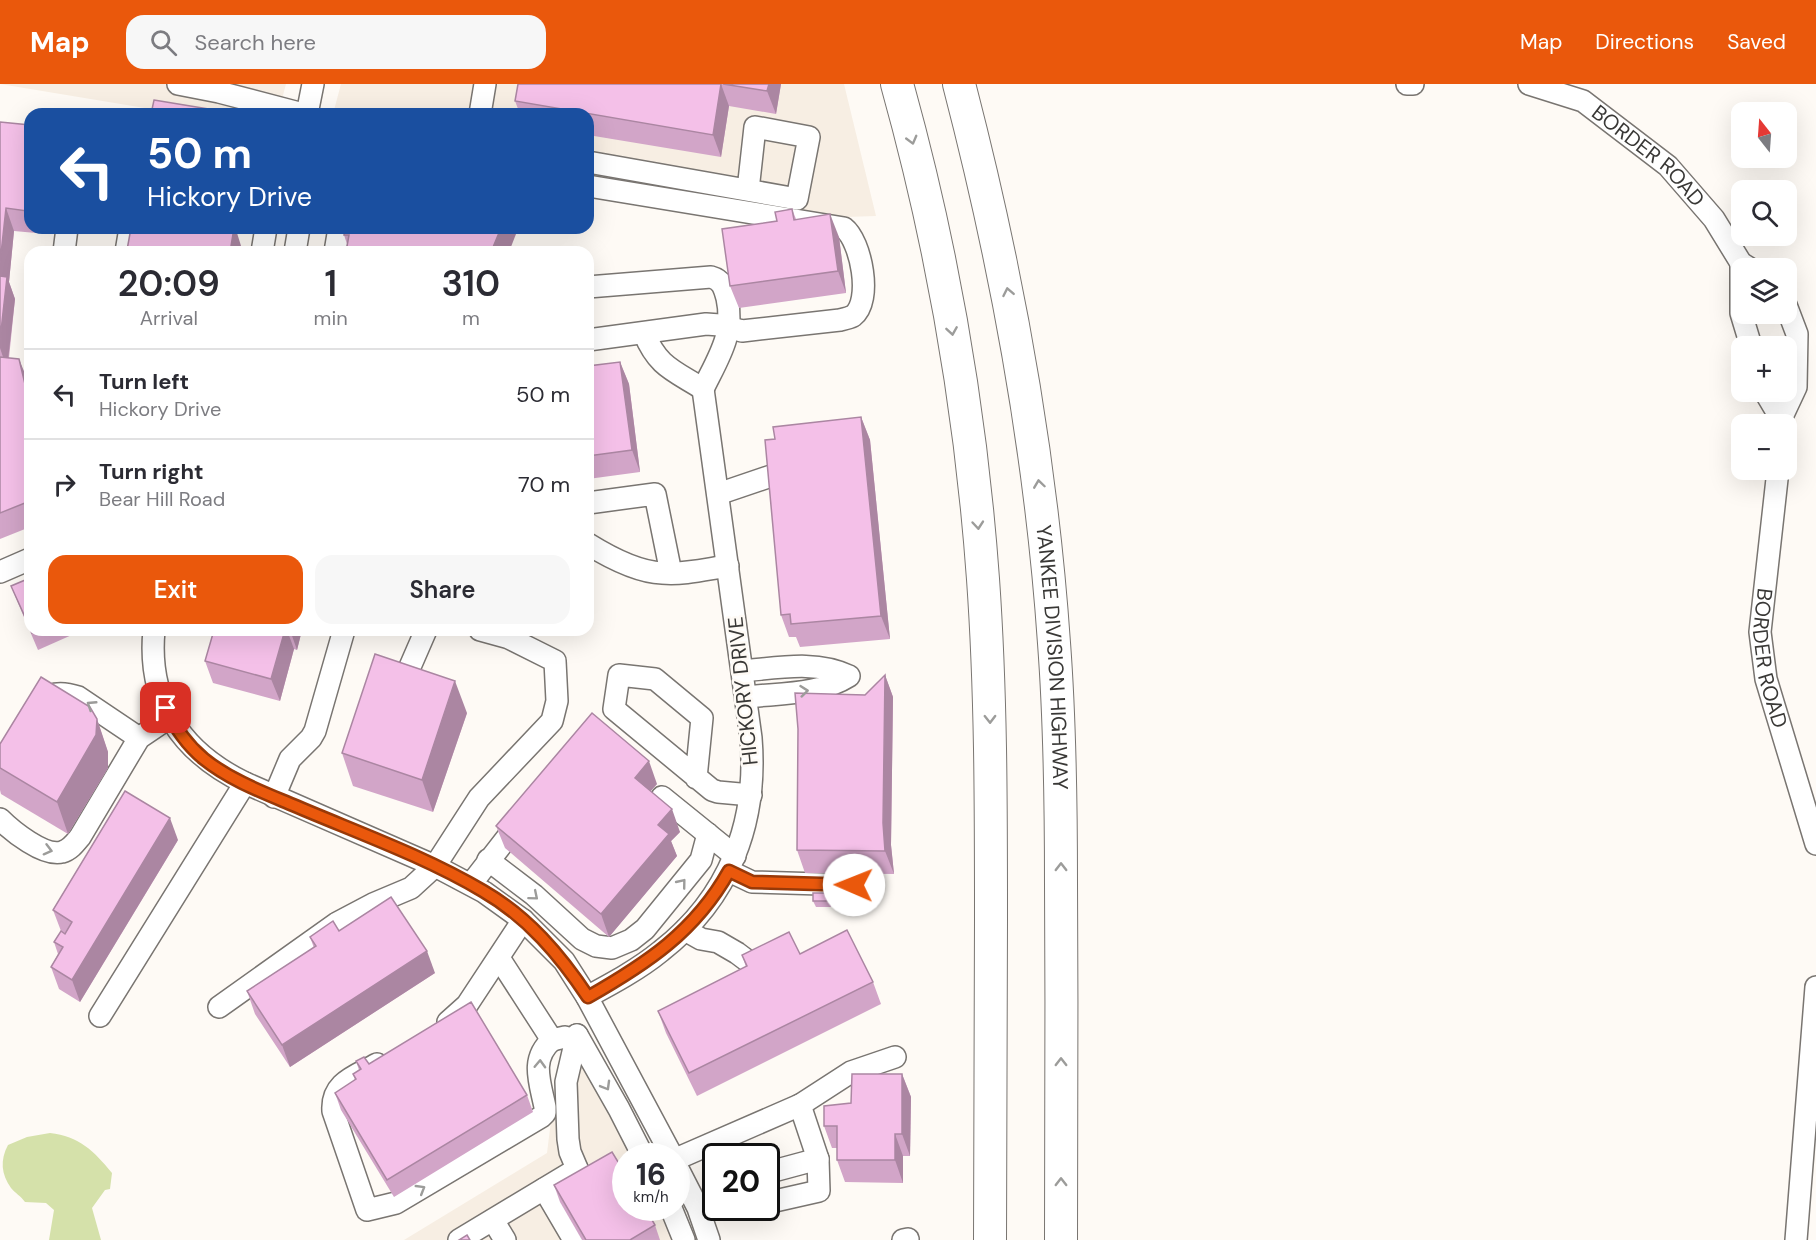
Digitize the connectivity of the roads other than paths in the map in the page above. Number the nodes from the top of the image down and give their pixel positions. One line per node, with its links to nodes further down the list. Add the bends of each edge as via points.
1 (178, 84): 9 (street)
2 (313, 84): 10 (street)
3 (485, 84): 11 (street)
4 (897, 84): 90 (highway, one-way to 90, via 922,178 948,308 969,446 983,578 991,781)
5 (959, 84): 91 (highway, YANKEE DIVISION HIGHWAY, one-way to 5, via 1060,781 1055,645 1033,441 1011,309)
6 (1407, 84): 7 (street)
7 (1413, 84)
8 (1529, 84): 15 (street, BORDER ROAD, via 1583,101 1668,166 1714,219)
9 (288, 108)
10 (311, 108)
11 (481, 108)
12 (594, 163): 14 (street)
13 (594, 187): 18 (street, via 844,228 852,235 862,273 861,300 853,316 742,332)
14 (748, 190)
15 (1740, 258)
16 (594, 287): 18 (street, via 714,278 724,287)
17 (1793, 324): 22 (street, via 1797,334 1796,387)
18 (729, 328): 19 (street, via 706,324); 21 (street)
19 (644, 333): 20 (street); 21 (street, via 660,362)
20 (594, 339)
21 (703, 389): 25 (street, HICKORY DRIVE)
22 (1784, 414)
23 (774, 476): 25 (street)
24 (1777, 480): 52 (street, BORDER ROAD, via 1760,632 1766,679)
25 (718, 494): 29 (street, HICKORY DRIVE)
26 (594, 502): 31 (street, via 655,494)
27 (594, 547): 31 (street, via 645,570)
28 (24, 562): 30 (street)
29 (728, 566): 31 (street); 36 (street, HICKORY DRIVE)
30 (0, 572)
31 (671, 573)
32 (154, 636): 41 (street, via 156,681)
33 (342, 636): 48 (street, via 315,730 290,759)
34 (423, 636): 37 (street)
35 (502, 636): 55 (street, via 555,661 556,711 552,721 479,798)
36 (742, 671): 38 (street, HICKORY DRIVE); 38 (street, one-way to 36, via 822,689 849,676 810,666)
37 (406, 676)
38 (746, 697): 46 (street, HICKORY DRIVE, via 752,752)
39 (614, 709): 42 (street); 44 (street); 44 (street, via 619,675 655,679 702,718)
40 (35, 711): 43 (street, one-way to 40, via 88,703 67,694 46,697)
41 (170, 717): 43 (street); 45 (street, via 196,752)
42 (599, 726)
43 (139, 738): 50 (street, one-way to 43, via 46,851 70,849)
44 (696, 778): 46 (street, via 718,792)
45 (245, 783): 48 (street); 65 (street)
46 (751, 795): 54 (street, HICKORY DRIVE)
47 (662, 796): 51 (street)
48 (274, 797): 55 (street)
49 (532, 806): 53 (street)
50 (0, 819)
51 (708, 834): 53 (street, one-way to 51, via 582,939 612,948 645,929 701,860); 54 (street)
52 (1816, 844)
53 (488, 860): 56 (street)
54 (732, 863): 57 (street, via 752,882); 59 (street, HICKORY DRIVE, via 709,902)
55 (435, 866): 56 (street); 64 (street, via 411,888 337,923)
56 (471, 884): 58 (street)
57 (854, 885)
58 (524, 920): 60 (street); 63 (street, via 564,962)
59 (685, 930): 61 (street, via 717,942); 63 (street, HICKORY DRIVE, via 646,962)
60 (499, 958): 67 (street, via 467,1005); 69 (street)
61 (757, 968)
62 (1816, 987): 92 (street)
63 (588, 997): 66 (street)
64 (219, 1007)
65 (100, 1016)
66 (600, 1019): 68 (street); 74 (street)
67 (432, 1032)
68 (577, 1035): 69 (street); 73 (street, one-way to 73); 78 (street, via 566,1093 568,1145 580,1177)
69 (552, 1040): 70 (street, one-way to 69, via 339,1086 332,1101 368,1210 396,1203 542,1117 545,1107 538,1062 542,1050)
70 (394, 1054)
71 (895, 1057): 72 (street, via 851,1072)
72 (800, 1105): 75 (street); 76 (street)
73 (636, 1143)
74 (665, 1143)
75 (731, 1143)
76 (818, 1159): 77 (street); 80 (street, via 819,1191)
77 (780, 1169)
78 (544, 1189): 81 (street); 86 (street)
79 (690, 1193): 88 (street)
80 (780, 1200)
81 (493, 1220): 84 (street); 85 (street)
82 (676, 1221): 87 (street)
83 (908, 1239): 89 (street)
84 (459, 1240)
85 (505, 1240)
86 (574, 1240)
87 (684, 1240)
88 (709, 1240)
89 (903, 1240)
90 (990, 1240)
91 (1061, 1240)
92 (1796, 1240)

